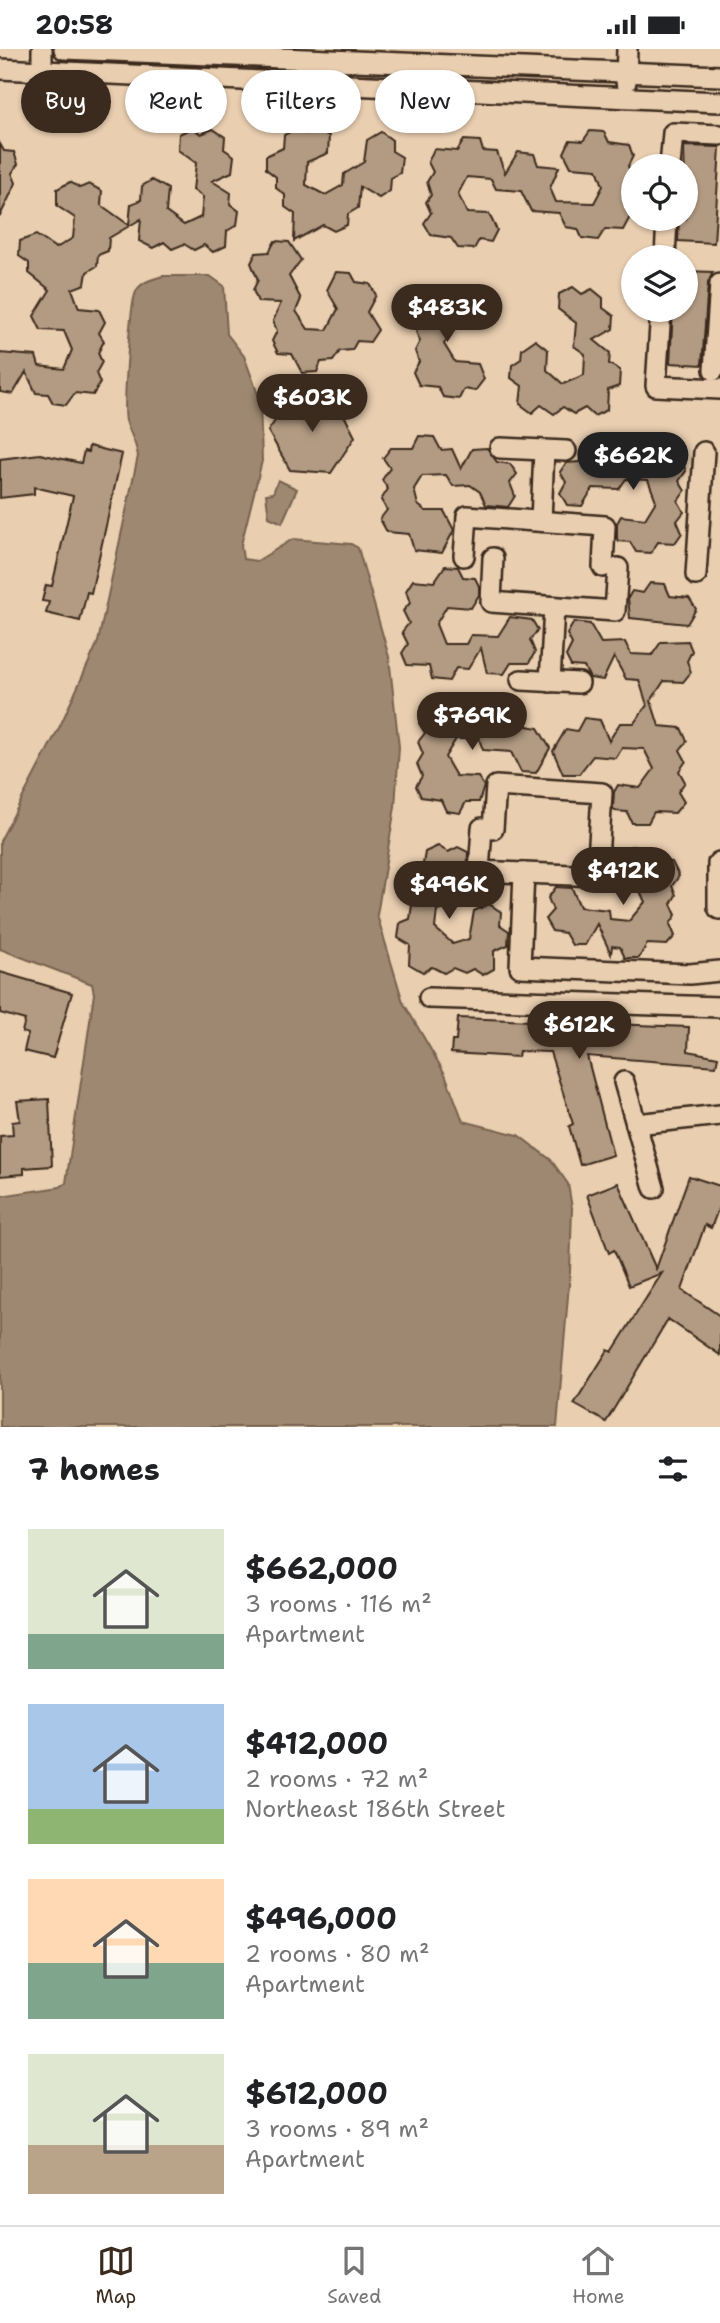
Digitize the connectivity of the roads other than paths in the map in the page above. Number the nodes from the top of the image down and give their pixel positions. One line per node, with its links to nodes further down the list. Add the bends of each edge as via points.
1 (42, 49): 8 (street)
2 (64, 49): 4 (street)
3 (627, 49): 9 (street)
4 (290, 53): 5 (street)
5 (486, 57): 9 (street); 14 (street)
6 (0, 69): 7 (street)
7 (21, 70)
8 (42, 70)
9 (626, 72): 11 (street); 15 (street)
10 (111, 74): 12 (street)
11 (720, 76)
12 (241, 80)
13 (361, 85): 14 (street)
14 (484, 91): 15 (street)
15 (625, 97): 16 (street)
16 (673, 99): 17 (street); 18 (street)
17 (720, 102)
18 (673, 133): 19 (street); 20 (street)
19 (720, 135)
20 (671, 154)
21 (720, 284): 23 (street)
22 (660, 322): 24 (street, via 656,386)
23 (714, 370)
24 (720, 389)
25 (500, 448): 26 (street)
26 (544, 450): 27 (street); 29 (street)
27 (566, 451)
28 (704, 452): 32 (street)
29 (541, 521): 30 (street, via 467,516); 33 (street, via 606,526 615,611)
30 (464, 556)
31 (493, 558): 33 (street, via 491,603)
32 (696, 575)
33 (555, 607): 35 (street)
34 (521, 680): 35 (street)
35 (550, 682): 36 (street)
36 (579, 683)
37 (720, 864): 39 (main road)
38 (523, 873): 38 (street, via 597,876 603,793 496,786 479,871); 40 (street, via 520,967 690,974)
39 (720, 907)
40 (720, 971)
41 (429, 998): 42 (street)
42 (720, 1007)
43 (624, 1081): 45 (street)
44 (720, 1115): 45 (street)
45 (636, 1124): 46 (street)
46 (654, 1188)

